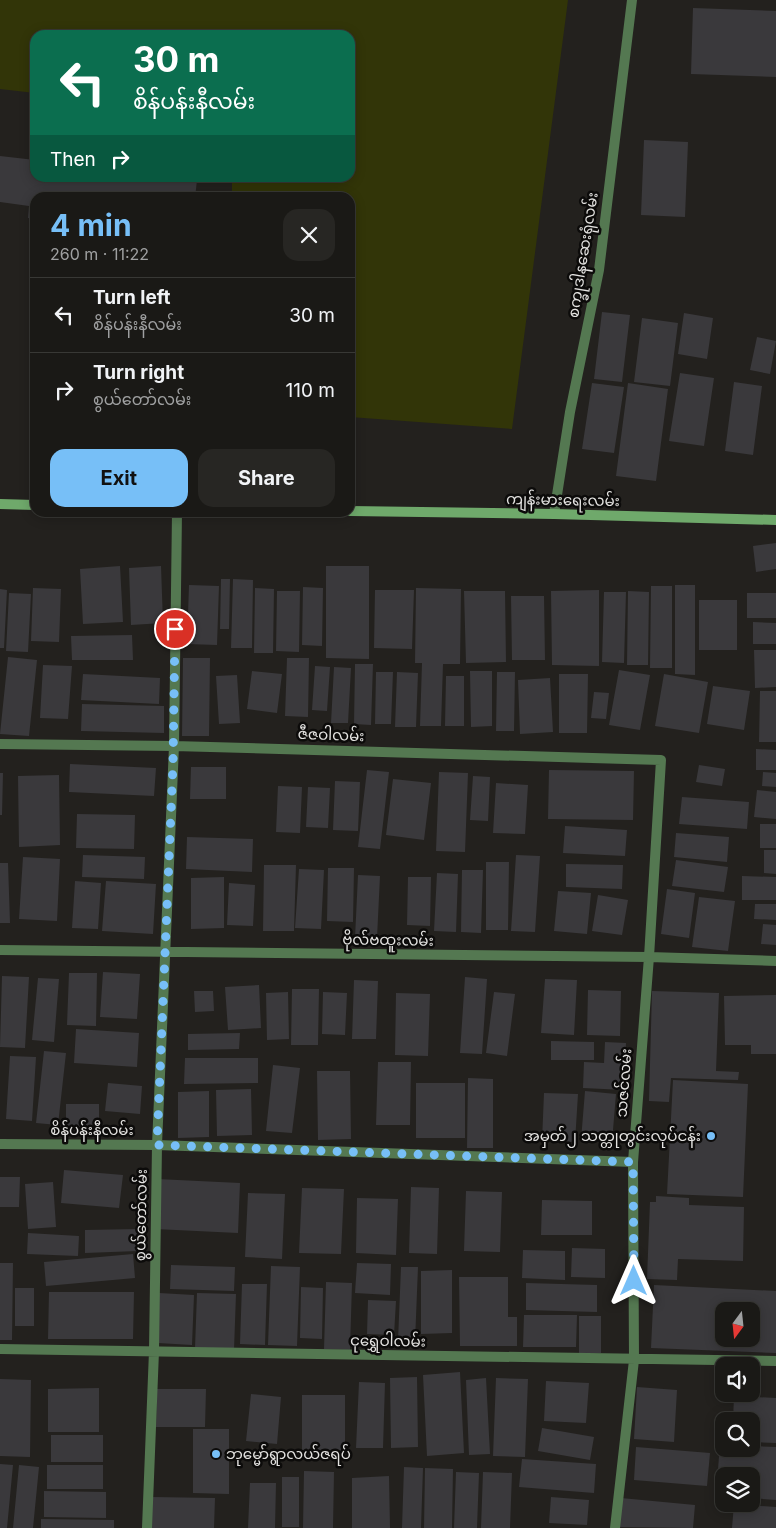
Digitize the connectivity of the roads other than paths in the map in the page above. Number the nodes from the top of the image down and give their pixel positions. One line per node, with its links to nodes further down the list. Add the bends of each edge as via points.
1 (632, 0): 5 (street, စက္ခုဒါနဆေးရုံလမ်း, via 599,270 570,412)
2 (0, 504): 3 (street)
3 (30, 505)
4 (355, 511): 5 (street, ကျန်းမားရေးလမ်း)
5 (554, 514): 7 (street, ကျန်းမားရေးလမ်း)
6 (176, 517): 9 (street, စွယ်တော်လမ်း)
7 (776, 520)
8 (0, 744): 9 (street, ဇီဇဝါလမ်း)
9 (174, 746): 10 (street, ဇီဇဝါလမ်း); 12 (street, စွယ်တော်လမ်း)
10 (661, 760): 13 (street, သဇင်လမ်း)
11 (0, 950): 12 (street, ဗိုလ်ဗထူးလမ်း)
12 (166, 953): 13 (street, ဗိုလ်ဗထူးလမ်း); 16 (street, စွယ်တော်လမ်း)
13 (649, 957): 14 (street, ဗိုလ်ဗထူးလမ်း); 17 (street, သဇင်လမ်း)
14 (776, 961)
15 (0, 1144): 16 (street, စိန်ပန်းနီလမ်း)
16 (157, 1145): 17 (street, စိန်ပန်းနီလမ်း); 19 (street, စွယ်တော်လမ်း)
17 (633, 1162): 20 (street, သဇင်လမ်း)
18 (0, 1349): 19 (street, ငုရွှေဝါလမ်း)
19 (154, 1351): 20 (street, ငုရွှေဝါလမ်း); 22 (street, စွယ်တော်လမ်း)
20 (634, 1360): 21 (street, ငုရွှေဝါလမ်း); 23 (street, သဇင်လမ်း)
21 (776, 1361)
22 (147, 1528)
23 (614, 1528)

